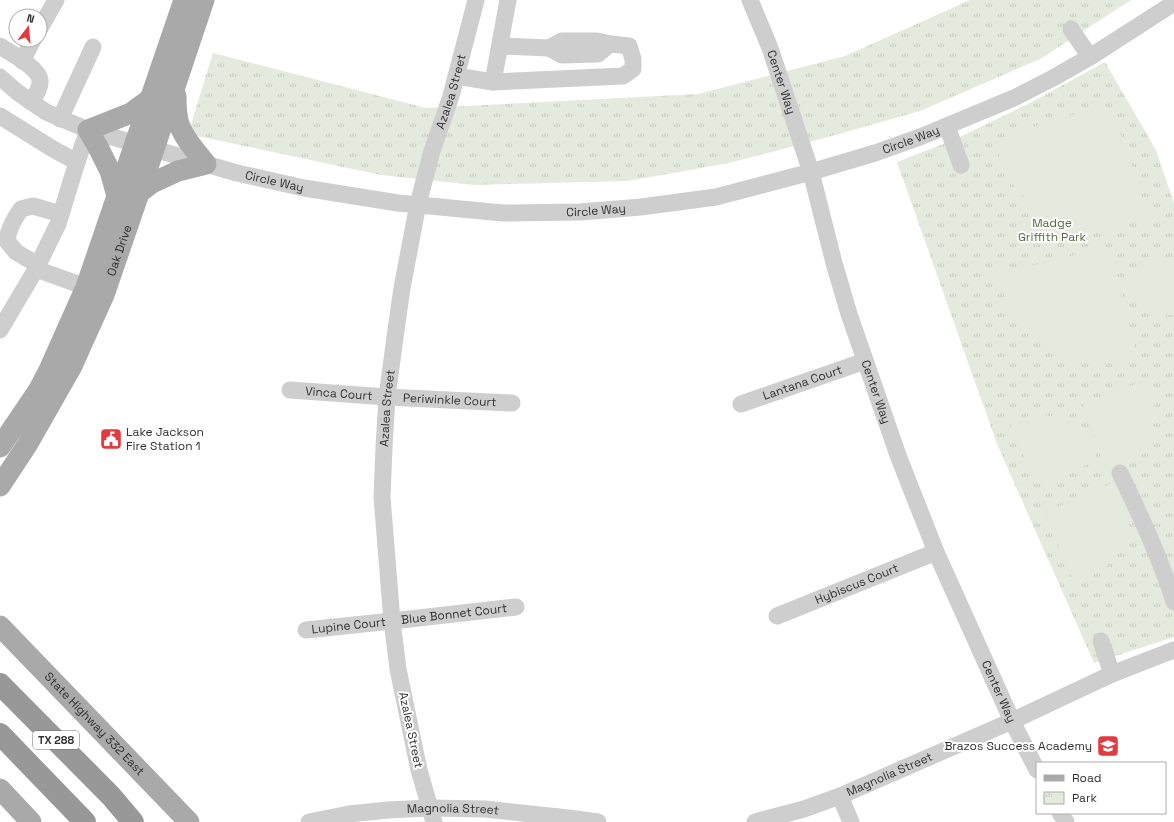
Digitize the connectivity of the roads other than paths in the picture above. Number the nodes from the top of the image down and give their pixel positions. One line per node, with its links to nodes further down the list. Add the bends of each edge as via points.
1 (56, 0): 8 (street)
2 (184, 0): 20 (main road, Oak Drive)
3 (204, 0): 19 (main road, Oak Drive)
4 (476, 0): 16 (street, Azalea Street)
5 (508, 0): 11 (street)
6 (750, 0): 30 (street, Center Way, via 770,48)
7 (1174, 3): 14 (street, Circle Way)
8 (48, 14)
9 (1071, 29): 14 (street)
10 (0, 46): 15 (street)
11 (500, 46): 18 (street); 18 (street, via 549,48 562,42 597,41 629,46 633,70 623,76)
12 (93, 47): 23 (street)
13 (29, 48): 15 (street)
14 (1090, 57): 24 (street, Circle Way, via 1016,97)
15 (22, 60): 21 (street, via 36,72 40,80 39,89)
16 (456, 76): 18 (street); 33 (street, Azalea Street)
17 (0, 78): 21 (street, Circle Way)
18 (493, 82)
19 (175, 87): 26 (main road, Oak Drive); 28 (main road, via 179,125)
20 (150, 99): 25 (main road, via 131,113); 26 (main road, Oak Drive)
21 (31, 102): 23 (street, Circle Way)
22 (0, 116): 27 (street)
23 (60, 119): 25 (street, Circle Way)
24 (947, 126): 29 (street); 30 (street, Circle Way, via 875,153)
25 (88, 130): 26 (street, Circle Way); 27 (street); 32 (main road, via 110,171)
26 (145, 147): 28 (street, Circle Way); 31 (main road, Oak Drive); 32 (main road, Oak Drive)
27 (77, 162): 34 (street)
28 (206, 164): 31 (main road, via 178,171 152,183); 33 (street, Circle Way, via 304,188)
29 (960, 165)
30 (811, 172): 33 (street, Circle Way, via 716,197 580,212 503,213); 38 (street, Center Way, via 834,263)
31 (139, 193): 36 (main road, Oak Drive)
32 (117, 196): 36 (main road, Oak Drive)
33 (418, 204): 41 (street, Azalea Street, via 402,288)
34 (61, 214): 35 (street); 35 (street, via 33,206 21,208 14,218 7,241 16,252)
35 (37, 267): 36 (street); 37 (street)
36 (95, 291): 39 (main road, Oak Drive, via 72,366)
37 (0, 330)
38 (865, 361): 43 (street, Lantana Court); 48 (street, Center Way)
39 (54, 379): 44 (main road, Oak Drive, via 38,391); 45 (main road, Oak Drive)
40 (290, 390): 41 (street, Vinca Court)
41 (387, 397): 42 (street, Periwinkle Court); 52 (street, Azalea Street, via 382,496)
42 (512, 404)
43 (741, 404)
44 (3, 436): 45 (main road)
45 (27, 445): 47 (main road, Oak Drive)
46 (1120, 473): 49 (street, via 1143,520)
47 (1, 481)
48 (936, 552): 51 (street, Hybiscus Court); 59 (street, Center Way)
49 (1174, 602)
50 (516, 607): 52 (street, Blue Bonnet Court)
51 (777, 616)
52 (392, 621): 53 (street, Lupine Court); 64 (street, Azalea Street, via 401,683 419,770)
53 (306, 630)
54 (4, 631): 68 (main road, State Highway 332 East)
55 (1101, 641): 57 (street)
56 (1174, 650): 57 (street, Magnolia Street)
57 (1112, 674): 59 (street, Magnolia Street)
58 (0, 684): 67 (highway, TX 288, via 111,796)
59 (1012, 721): 61 (street, Center Way); 63 (street, Magnolia Street)
60 (0, 734): 65 (highway, TX 288)
61 (1036, 768)
62 (0, 789): 66 (main road)
63 (840, 796): 71 (street, Magnolia Street, via 804,809); 72 (street)
64 (432, 815): 69 (street, Magnolia Street, via 388,810); 70 (street, Magnolia Street, via 485,810)
65 (81, 817)
66 (31, 822)
67 (133, 822)
68 (190, 822)
69 (309, 822)
70 (598, 822)
71 (754, 822)
72 (851, 822)

